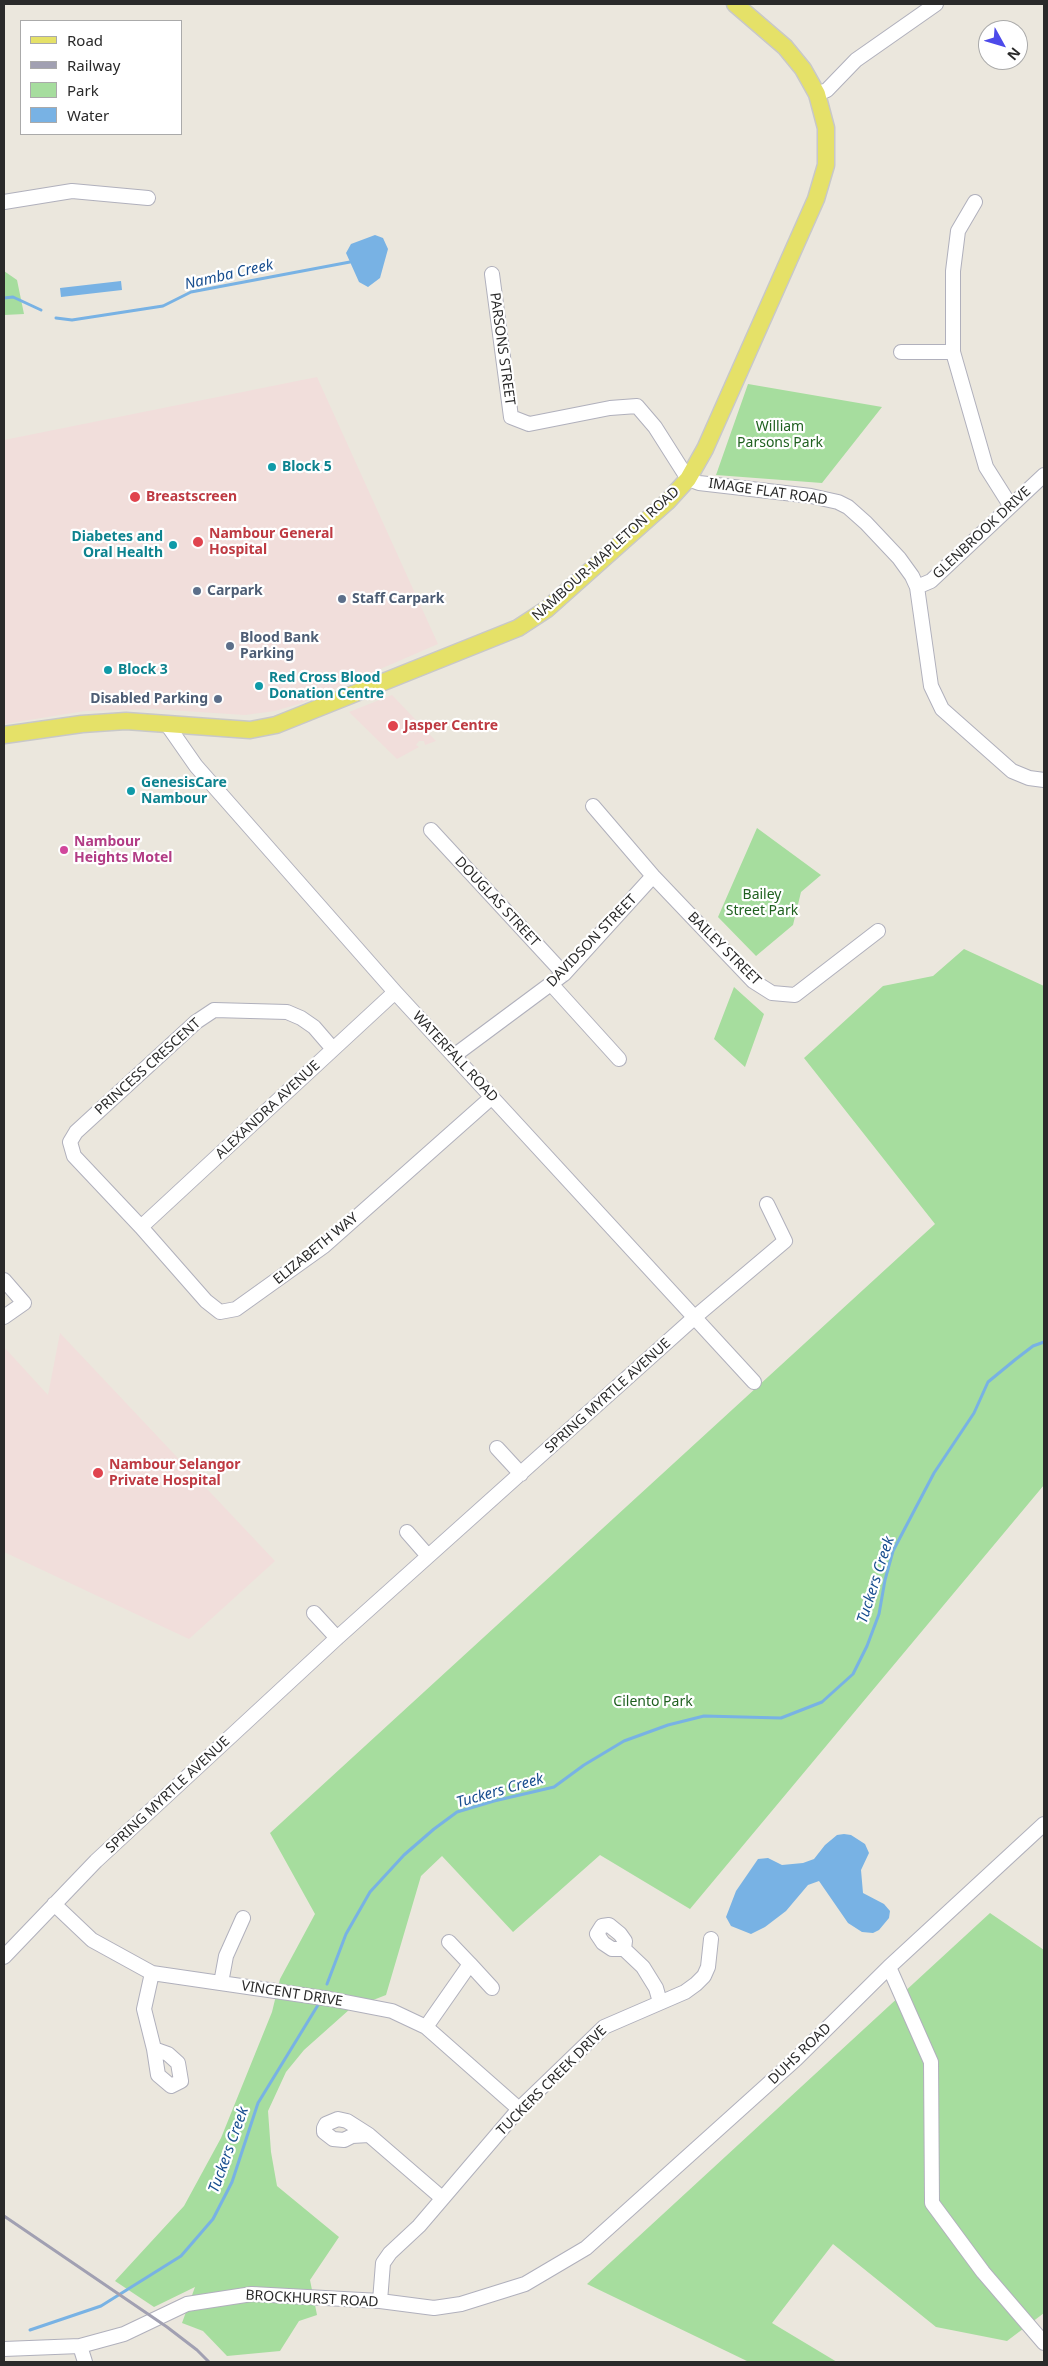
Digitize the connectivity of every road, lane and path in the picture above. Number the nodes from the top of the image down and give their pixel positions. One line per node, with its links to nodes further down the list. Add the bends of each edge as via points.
1 (735, 4): 3 (main road, NAMBOUR-MAPLETON ROAD, via 785,47)
2 (936, 4): 3 (street, via 856,60 827,90)
3 (818, 94): 11 (main road, NAMBOUR-MAPLETON ROAD, via 826,128 826,165 816,199 705,449)
4 (148, 198): 5 (street, via 72,191)
5 (4, 202)
6 (975, 202): 9 (street, via 958,231 953,271)
7 (492, 274): 11 (street, PARSONS STREET, via 512,417 529,424 636,406 655,427)
8 (901, 352): 9 (street)
9 (953, 352): 12 (street, via 986,466)
10 (1044, 475): 12 (street, GLENBROOK DRIVE)
11 (688, 479): 13 (street, IMAGE FLAT ROAD, via 838,502 866,522 906,568); 14 (main road, NAMBOUR-MAPLETON ROAD, via 667,502 547,609 506,635 276,726 250,730)
12 (1010, 506): 13 (street, GLENBROOK DRIVE, via 931,581)
13 (917, 588): 16 (street, IMAGE FLAT ROAD, via 931,686 942,709 1012,770 1029,778)
14 (166, 723): 15 (main road, NAMBOUR-MAPLETON ROAD, via 126,721); 23 (street, WATERFALL ROAD, via 196,766)
15 (4, 734)
16 (1044, 780)
17 (593, 806): 19 (street, BAILEY STREET)
18 (431, 830): 21 (street, DOUGLAS STREET)
19 (653, 876): 20 (street, BAILEY STREET, via 753,981 772,993 795,995); 21 (street, DAVIDSON STREET)
20 (878, 930)
21 (564, 974): 22 (street, DAVIDSON STREET)
22 (552, 985): 25 (street, DAVIDSON STREET); 26 (street)
23 (395, 992): 24 (street, ALEXANDRA AVENUE); 25 (street, WATERFALL ROAD)
24 (334, 1049): 29 (street, ALEXANDRA AVENUE); 29 (street, PRINCESS CRESCENT, via 314,1028 287,1012 214,1010 196,1022 76,1132 70,1142 74,1156)
25 (455, 1056): 27 (street, WATERFALL ROAD)
26 (619, 1059)
27 (492, 1097): 29 (street, ELIZABETH WAY, via 324,1246 236,1309 220,1312 206,1301); 31 (street, WATERFALL ROAD)
28 (766, 1204): 31 (street, SPRING MYRTLE AVENUE, via 785,1241)
29 (141, 1227)
30 (4, 1280): 32 (street, via 24,1303)
31 (695, 1316): 33 (street, WATERFALL ROAD); 35 (street, SPRING MYRTLE AVENUE)
32 (4, 1317)
33 (754, 1382)
34 (497, 1448): 35 (street)
35 (521, 1474): 37 (street, SPRING MYRTLE AVENUE)
36 (408, 1532): 37 (street)
37 (428, 1556): 39 (street, SPRING MYRTLE AVENUE)
38 (314, 1613): 39 (street)
39 (338, 1638): 41 (street, SPRING MYRTLE AVENUE, via 96,1861)
40 (1044, 1824): 48 (street, DUHS ROAD)
41 (54, 1904): 46 (street, SPRING MYRTLE AVENUE); 49 (street, VINCENT DRIVE, via 92,1940)
42 (243, 1918): 50 (street, via 226,1956)
43 (711, 1938): 52 (street, TUCKERS CREEK DRIVE, via 704,1976 685,1992)
44 (449, 1942): 47 (street)
45 (624, 1949): 52 (street, via 643,1967 656,1988)
46 (4, 1957)
47 (470, 1964): 51 (street); 53 (street)
48 (889, 1967): 58 (street, DUHS ROAD, via 796,2059 586,2248); 60 (street, via 930,2062 932,2203 983,2272)
49 (152, 1973): 50 (street, VINCENT DRIVE); 54 (street, via 144,2009)
50 (220, 1983): 53 (street, VINCENT DRIVE, via 392,2011)
51 (492, 1988)
52 (660, 2002): 55 (street, TUCKERS CREEK DRIVE, via 604,2027)
53 (426, 2027): 55 (street, VINCENT DRIVE)
54 (154, 2049)
55 (519, 2109): 57 (street, TUCKERS CREEK DRIVE)
56 (369, 2134): 57 (street)
57 (442, 2198): 59 (street, TUCKERS CREEK DRIVE, via 383,2263)
58 (547, 2273): 59 (street, BROCKHURST ROAD, via 525,2284 461,2304 434,2308)
59 (380, 2301): 61 (street, BROCKHURST ROAD, via 242,2295 187,2304 124,2334)
60 (1044, 2344)
61 (80, 2346): 62 (street, BROCKHURST ROAD); 63 (street)
62 (4, 2349)
63 (85, 2362)

